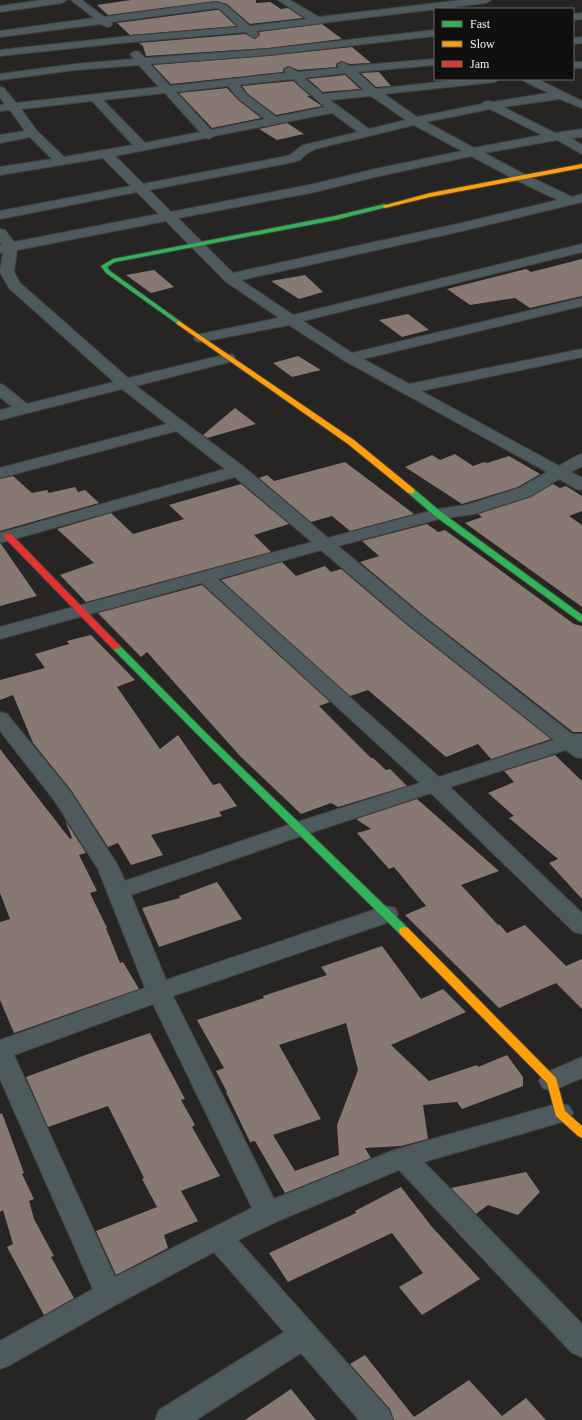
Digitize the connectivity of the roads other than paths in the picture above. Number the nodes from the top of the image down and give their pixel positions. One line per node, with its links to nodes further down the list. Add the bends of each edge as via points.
1 (62, 0): 5 (street)
2 (76, 0): 6 (street)
3 (283, 0): 7 (street)
4 (486, 0): 7 (street)
5 (0, 9)
6 (102, 19): 8 (street, via 216,6 223,7); 10 (street); 11 (street)
7 (320, 20): 8 (street); 12 (street, via 337,31)
8 (249, 29): 11 (street); 14 (street)
9 (434, 33): 12 (street)
10 (0, 34)
11 (121, 40): 15 (street); 16 (street)
12 (349, 44): 13 (street)
13 (321, 47): 14 (street); 18 (street)
14 (268, 52): 16 (street); 20 (street)
15 (0, 53)
16 (142, 61): 19 (street); 26 (street)
17 (433, 64): 18 (street)
18 (347, 70): 20 (street); 27 (street)
19 (0, 76)
20 (296, 76): 24 (street); 30 (street)
21 (473, 80): 23 (street)
22 (530, 80): 28 (street)
23 (452, 81): 27 (street); 33 (street)
24 (231, 83): 26 (street); 36 (street, via 243,97)
25 (0, 90): 32 (street)
26 (168, 90): 29 (street); 41 (street)
27 (373, 92): 30 (street); 37 (street)
28 (561, 95): 31 (street); 33 (street)
29 (95, 98): 32 (street); 44 (street)
30 (320, 98): 35 (street)
31 (582, 105)
32 (13, 106): 34 (street); 38 (street)
33 (490, 106): 37 (street); 42 (street)
34 (0, 108)
35 (333, 109): 36 (street); 39 (street)
36 (273, 120): 41 (street)
37 (415, 121): 39 (street); 46 (street)
38 (33, 133): 43 (street); 48 (street)
39 (367, 133): 52 (street, via 306,148 296,157 289,159)
40 (582, 133): 42 (street)
41 (209, 135): 44 (street)
42 (556, 136): 45 (street); 46 (street)
43 (0, 138)
44 (142, 147): 47 (street)
45 (582, 150)
46 (473, 152): 51 (street); 55 (street, via 315,188)
47 (106, 154): 48 (street); 52 (street)
48 (62, 162): 50 (street)
49 (582, 166): 51 (street)
50 (0, 171)
51 (520, 177): 53 (street); 57 (street)
52 (141, 189): 54 (street); 55 (street)
53 (576, 199): 60 (street)
54 (0, 215)
55 (169, 216): 57 (street); 58 (street)
56 (0, 234): 58 (street)
57 (197, 246): 60 (street); 63 (street, via 113,261 104,266 108,272)
58 (5, 248): 67 (street, via 7,272 14,285)
59 (582, 248): 62 (street)
60 (230, 278): 62 (street)
61 (582, 302): 66 (street)
62 (291, 320): 63 (street); 66 (street)
63 (201, 338): 65 (street)
64 (582, 354): 69 (street)
65 (228, 358): 67 (street); 78 (street, via 351,442)
66 (350, 358): 69 (street)
67 (126, 385): 70 (street); 72 (street)
68 (0, 389): 70 (street)
69 (406, 389): 75 (street)
70 (24, 409): 71 (street)
71 (0, 415)
72 (178, 426): 74 (street); 76 (street)
73 (582, 460): 75 (street)
74 (238, 472): 79 (street); 80 (street)
75 (558, 472): 77 (street); 78 (street, via 525,492 468,510)
76 (0, 473)
77 (582, 485)
78 (438, 514): 80 (street); 83 (street)
79 (4, 537): 82 (street)
80 (324, 544): 81 (street); 86 (street, via 416,620)
81 (205, 576): 82 (street); 87 (street)
82 (80, 610): 84 (street); 88 (street)
83 (582, 619)
84 (0, 633)
85 (0, 718): 89 (street, via 62,796 109,869)
86 (578, 744): 87 (street)
87 (435, 785): 88 (street); 91 (street)
88 (299, 829): 89 (street); 90 (street)
89 (118, 891): 92 (street)
90 (387, 914): 92 (street); 95 (street)
91 (582, 926)
92 (159, 992): 93 (street); 99 (street)
93 (0, 1051): 101 (street)
94 (582, 1067): 95 (street)
95 (552, 1081): 96 (street)
96 (560, 1113): 97 (street); 98 (street)
97 (582, 1133)
98 (403, 1157): 99 (street); 103 (street)
99 (268, 1213): 100 (street)
100 (218, 1237): 101 (street); 102 (street)
101 (109, 1294): 104 (street)
102 (304, 1335): 105 (street); 106 (street)
103 (582, 1344)
104 (0, 1356)
105 (170, 1420)
106 (378, 1420)

